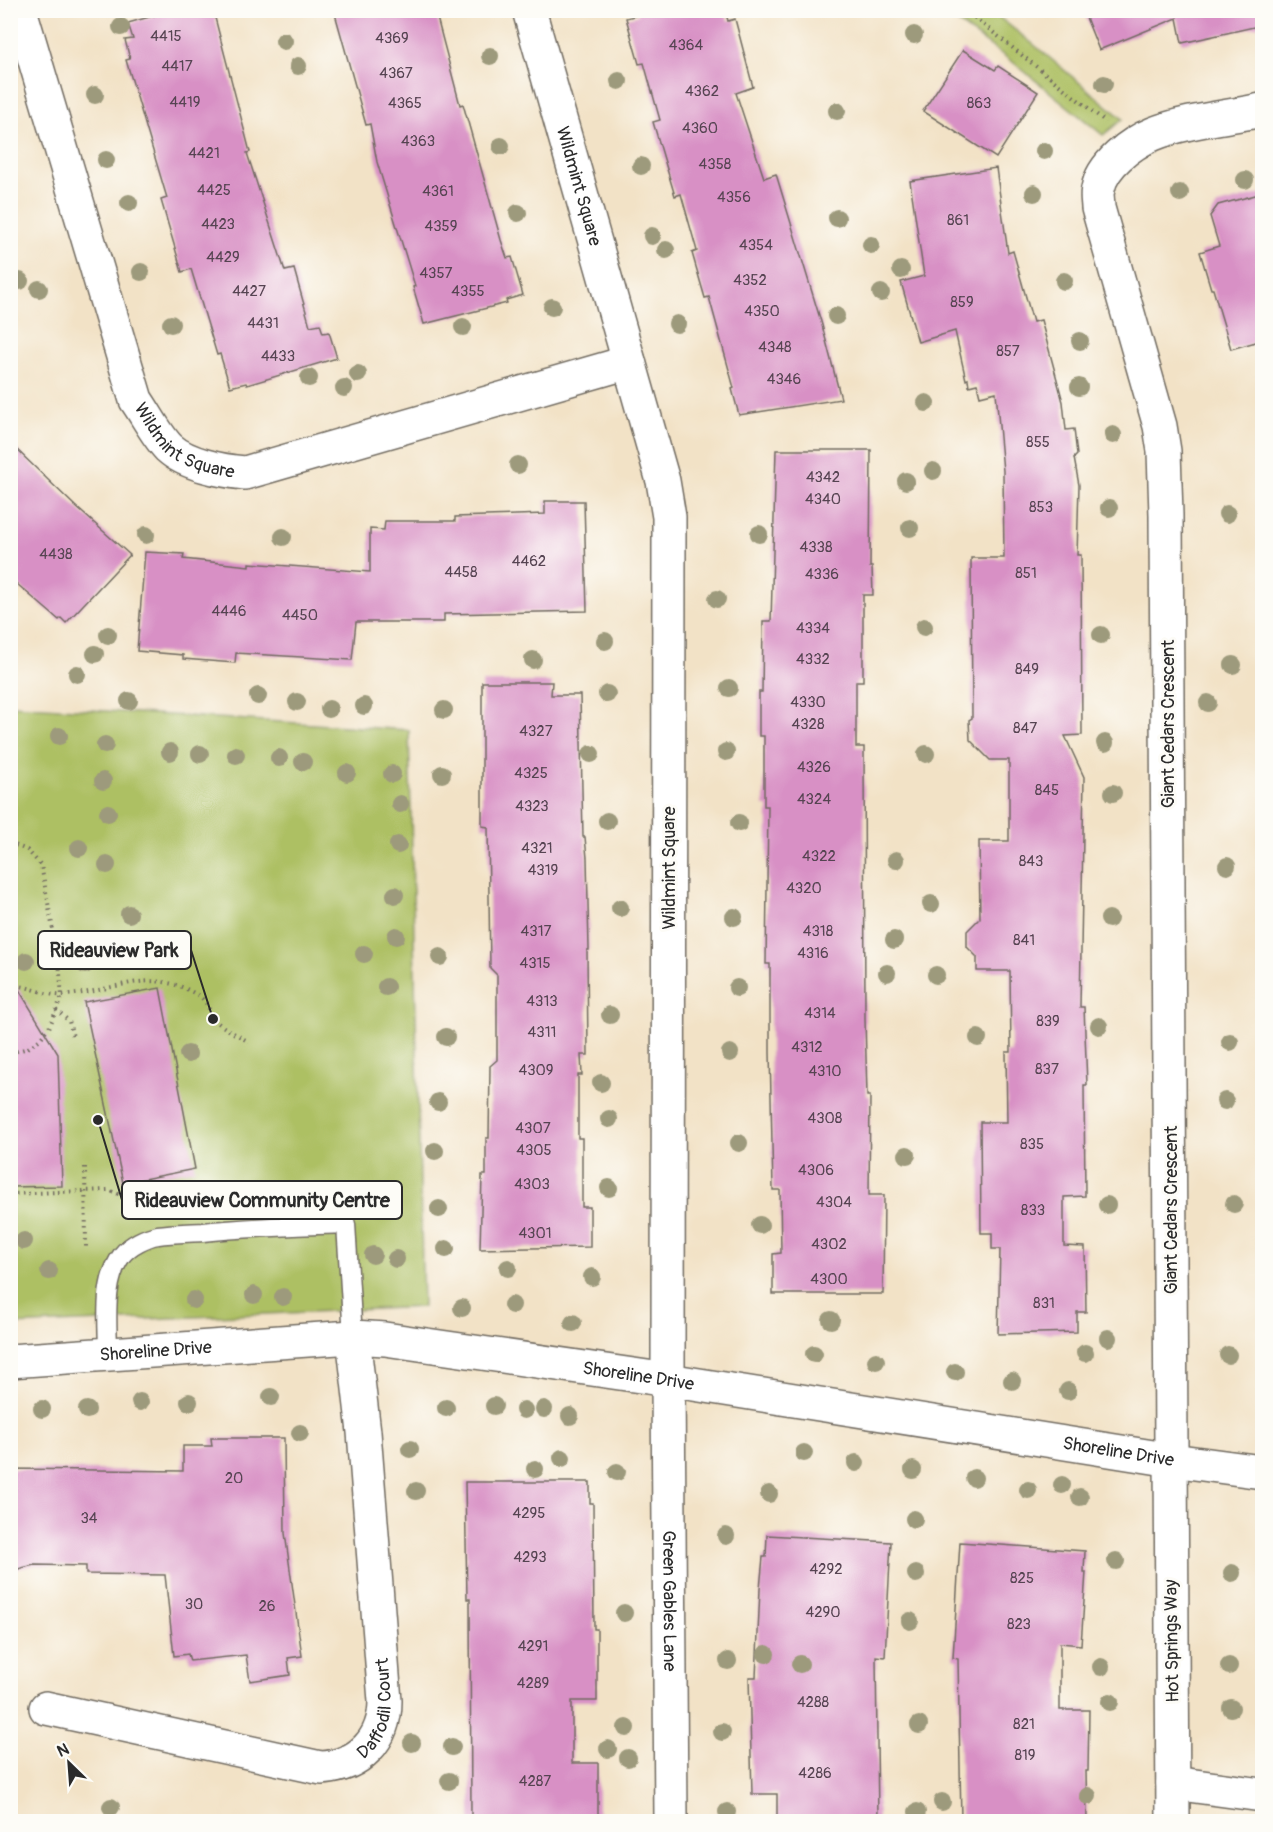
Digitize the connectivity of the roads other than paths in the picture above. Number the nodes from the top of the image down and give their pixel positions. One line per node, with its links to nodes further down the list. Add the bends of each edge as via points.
1 (20, 10): 4 (street, Wildmint Square, via 136,400 169,448 220,471 245,473)
2 (529, 10): 4 (street, Wildmint Square)
3 (1263, 110): 9 (street, Giant Cedars Crescent, via 1151,135 1105,170 1098,189 1098,208 1164,452)
4 (629, 362): 8 (street, Wildmint Square, via 663,481 669,517)
5 (353, 1337): 6 (street, Shoreline Drive); 6 (lane, via 346,1224 252,1227 155,1236 123,1253 110,1287); 8 (street, Shoreline Drive); 11 (street, Daffodil Court, via 385,1701 380,1732 368,1749 351,1761 321,1768)
6 (108, 1353): 7 (street, Shoreline Drive)
7 (10, 1361)
8 (668, 1380): 9 (street, Shoreline Drive); 14 (street, Green Gables Lane)
9 (1172, 1460): 10 (street, Shoreline Drive); 12 (street, Hot Springs Way)
10 (1263, 1472)
11 (46, 1708)
12 (1173, 1783): 13 (street); 15 (street, Hot Springs Way)
13 (1263, 1795)
14 (671, 1821)
15 (1173, 1821)

